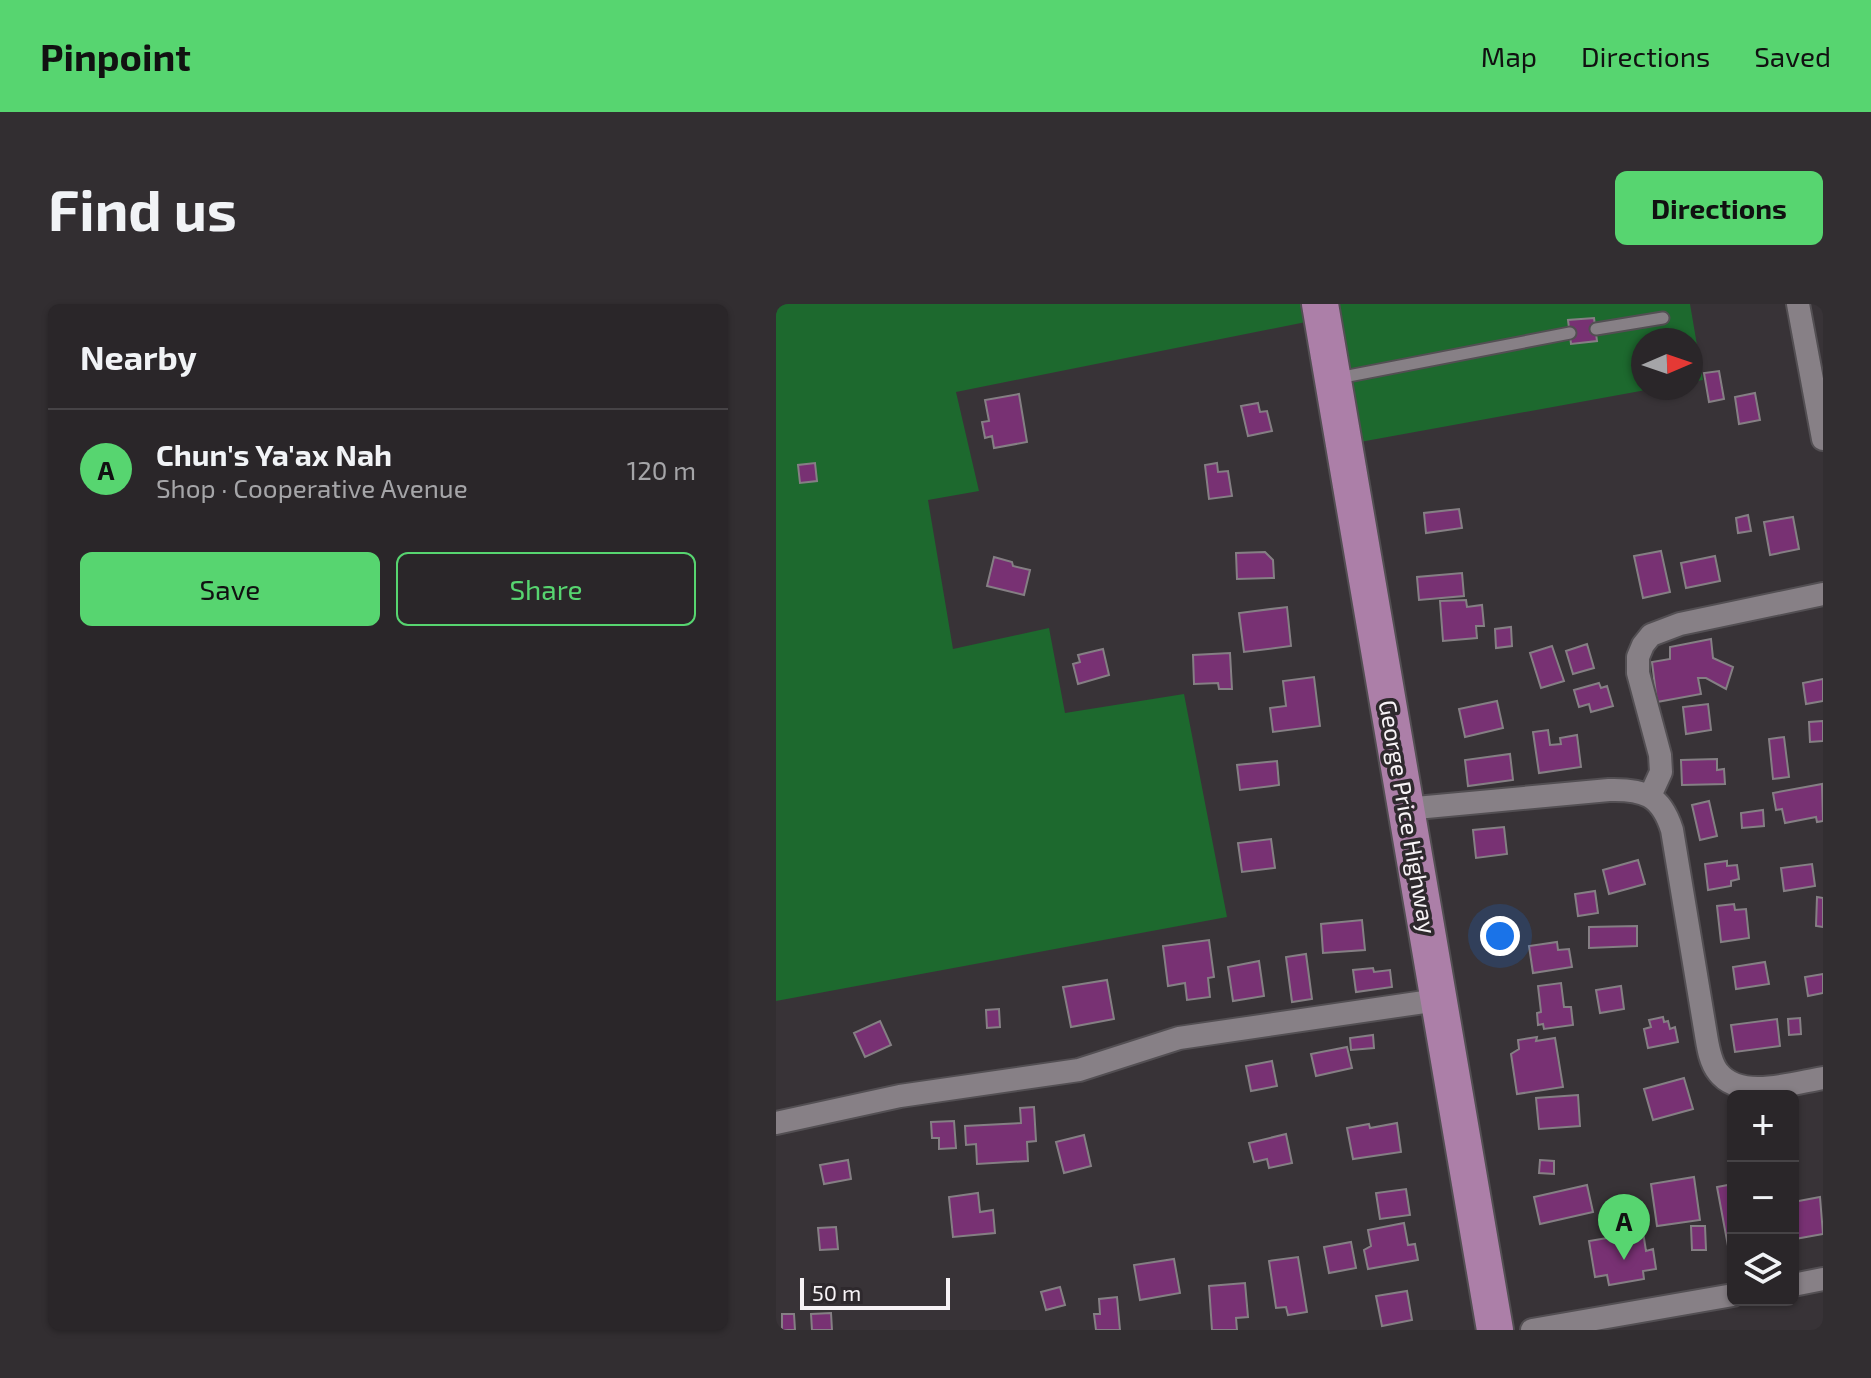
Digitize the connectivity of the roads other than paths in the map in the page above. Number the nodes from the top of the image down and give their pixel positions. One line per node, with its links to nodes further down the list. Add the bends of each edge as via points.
1 (1320, 304): 6 (highway, George Price Highway)
2 (1798, 304): 7 (street)
3 (1663, 318): 4 (lane)
4 (1596, 329)
5 (1570, 333): 6 (lane)
6 (1333, 379): 10 (highway, George Price Highway)
7 (1823, 439)
8 (1823, 594): 9 (street, via 1651,635 1638,657 1660,755 1661,772)
9 (1650, 796): 10 (street, via 1609,790); 12 (street, via 1667,814 1672,830 1706,1035 1718,1072 1746,1087)
10 (1405, 809): 11 (highway, George Price Highway)
11 (1438, 1000): 13 (street, via 1179,1038 1079,1070 900,1096); 17 (highway, George Price Highway)
12 (1823, 1078)
13 (776, 1123)
14 (1823, 1279): 15 (street)
15 (1799, 1284)
16 (1727, 1296): 18 (street)
17 (1495, 1330)
18 (1532, 1330)

